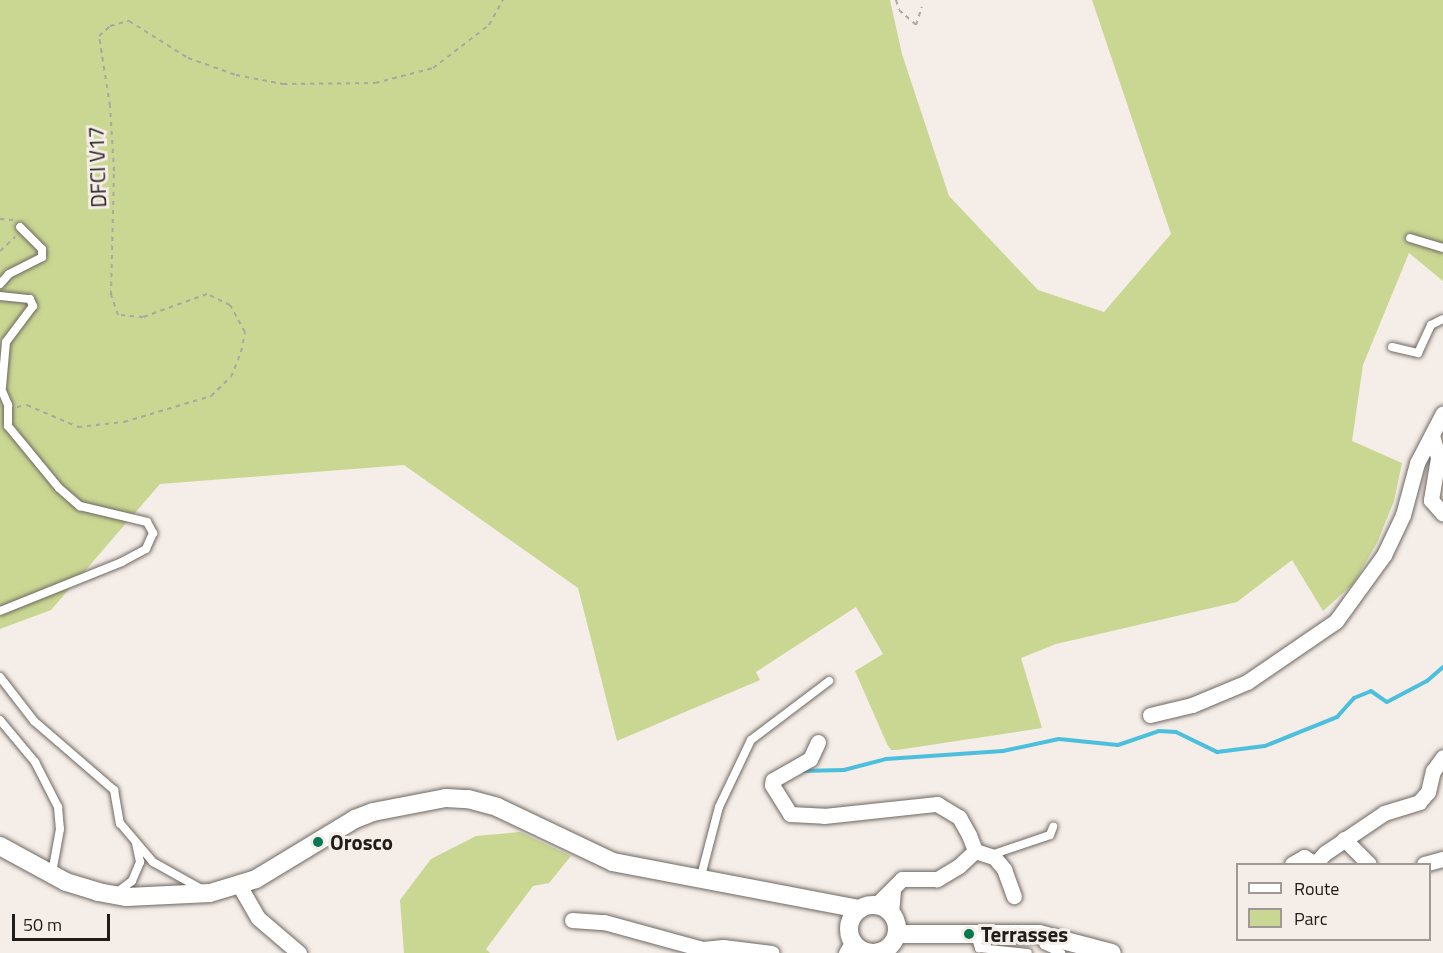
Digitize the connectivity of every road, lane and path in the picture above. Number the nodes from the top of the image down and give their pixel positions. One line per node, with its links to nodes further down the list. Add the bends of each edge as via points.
1 (503, 0): 12 (path, DFCI V17, via 489,25 433,68 375,83 283,84 236,75 188,58 129,21 110,26 99,36 113,149 111,296 118,315 143,317 207,294 230,305 245,332 241,352 231,377 211,396 124,422 78,427 27,405)
2 (896, 0): 3 (path, via 899,10 916,25)
3 (922, 7)
4 (20, 227): 7 (lane, via 42,249 42,257 9,274)
5 (1410, 238): 6 (lane)
6 (1443, 248)
7 (0, 284)
8 (0, 296): 11 (lane, via 30,299 33,306 6,342)
9 (1443, 319): 10 (lane, via 1431,325 1418,353)
10 (1392, 346)
11 (1, 386): 12 (lane)
12 (8, 405): 16 (lane, via 8,426 73,500 98,512 147,522 153,533 146,549 122,562)
13 (1443, 413): 14 (street)
14 (1432, 435): 15 (street, via 1438,458 1431,500); 19 (street, via 1417,463 1403,515 1384,555 1336,621 1247,682 1192,705)
15 (1443, 514)
16 (0, 611)
17 (0, 677): 25 (lane, via 34,721 114,790 120,823)
18 (829, 681): 34 (lane, via 751,740 719,807)
19 (1150, 715)
20 (0, 720): 33 (lane, via 47,781 58,807 60,829)
21 (818, 742): 27 (street, via 810,759 773,780 772,785 790,814 824,816 938,804 959,816)
22 (1443, 757): 24 (street, via 1433,771 1428,792 1419,802 1384,813)
23 (1053, 827): 28 (lane, via 1050,835)
24 (1344, 839): 31 (street); 32 (street)
25 (136, 842): 36 (lane, via 153,862); 37 (lane, via 140,862 132,881)
26 (0, 846): 33 (street)
27 (975, 851): 28 (street); 40 (street, via 937,879 902,879)
28 (990, 855): 38 (street, via 1004,869)
29 (1294, 863): 30 (street, via 1304,857)
30 (1313, 863)
31 (1316, 863)
32 (1368, 863)
33 (51, 874): 37 (street, via 66,882)
34 (701, 876): 35 (street, via 614,862 497,807 446,798 355,819); 39 (street)
35 (239, 885): 36 (street); 45 (street, via 258,918)
36 (210, 893): 37 (street)
37 (114, 894)
38 (1014, 896)
39 (820, 903): 40 (street); 44 (street)
40 (884, 915): 42 (street, via 922,932); 44 (street); 44 (street, via 885,950)
41 (572, 920): 46 (street, via 604,921 703,949 723,947)
42 (975, 934): 43 (street); 47 (lane, via 979,948)
43 (1039, 934): 48 (lane, via 1044,945); 49 (street)
44 (855, 945)
45 (299, 953)
46 (772, 953)
47 (1028, 953)
48 (1061, 953)
49 (1112, 953)

